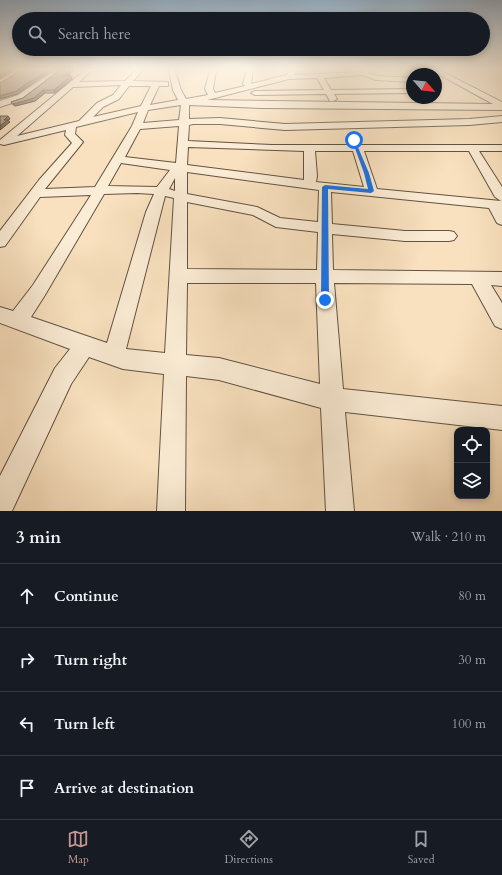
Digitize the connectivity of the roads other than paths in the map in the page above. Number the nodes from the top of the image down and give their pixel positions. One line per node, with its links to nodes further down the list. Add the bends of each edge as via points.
1 (25, 94): 13 (street)
2 (61, 94): 29 (street)
3 (118, 94): 24 (street)
4 (151, 94): 19 (street)
5 (181, 94): 12 (street)
6 (220, 94): 11 (street)
7 (247, 94): 15 (street)
8 (329, 94): 16 (street)
9 (363, 94): 18 (street)
10 (478, 94): 17 (street)
11 (212, 96): 12 (street)
12 (184, 102): 15 (street); 19 (street); 21 (street)
13 (0, 104)
14 (445, 104): 17 (street); 18 (street); 22 (street)
15 (247, 105): 16 (street)
16 (336, 106): 18 (street); 27 (street)
17 (502, 106)
18 (371, 107): 25 (street)
19 (144, 109): 24 (street); 26 (street)
20 (502, 119): 22 (street)
21 (185, 123): 26 (street); 27 (street, via 213,121 261,126); 30 (street)
22 (461, 123): 23 (street); 28 (street)
23 (403, 124): 25 (street); 33 (street)
24 (76, 125): 29 (street); 41 (street, via 70,136 78,142 76,147)
25 (379, 125): 27 (street)
26 (137, 126): 35 (street)
27 (345, 126): 32 (street)
28 (475, 141): 33 (street); 34 (street); 43 (street)
29 (2, 144)
30 (183, 144): 31 (street); 36 (street)
31 (309, 148): 32 (street); 37 (street, via 311,176)
32 (357, 148): 33 (street); 40 (street)
33 (416, 148)
34 (502, 148)
35 (118, 159): 36 (street); 38 (street)
36 (181, 166): 37 (street); 39 (street, via 174,170); 42 (street)
37 (317, 186): 40 (street); 45 (street)
38 (100, 190): 39 (street); 41 (street); 52 (street, via 62,254)
39 (162, 191): 42 (street); 55 (street, via 153,213)
40 (371, 191): 43 (street)
41 (36, 193): 47 (street)
42 (181, 195): 45 (street, via 214,204 257,211 276,222); 48 (street)
43 (499, 202): 44 (street)
44 (502, 220)
45 (326, 229): 46 (street, via 405,236); 49 (street)
46 (449, 236)
47 (0, 242)
48 (178, 276): 49 (street); 56 (street)
49 (326, 277): 50 (street); 57 (street, via 325,300)
50 (477, 278): 51 (street); 53 (street)
51 (502, 279)
52 (8, 318): 54 (street)
53 (502, 320)
54 (85, 346): 55 (street); 59 (street, via 63,376)
55 (114, 356): 56 (street)
56 (175, 365): 57 (street, via 218,369); 60 (street)
57 (332, 400): 58 (street); 61 (street)
58 (502, 418)
59 (0, 506)
60 (171, 511)
61 (340, 511)

